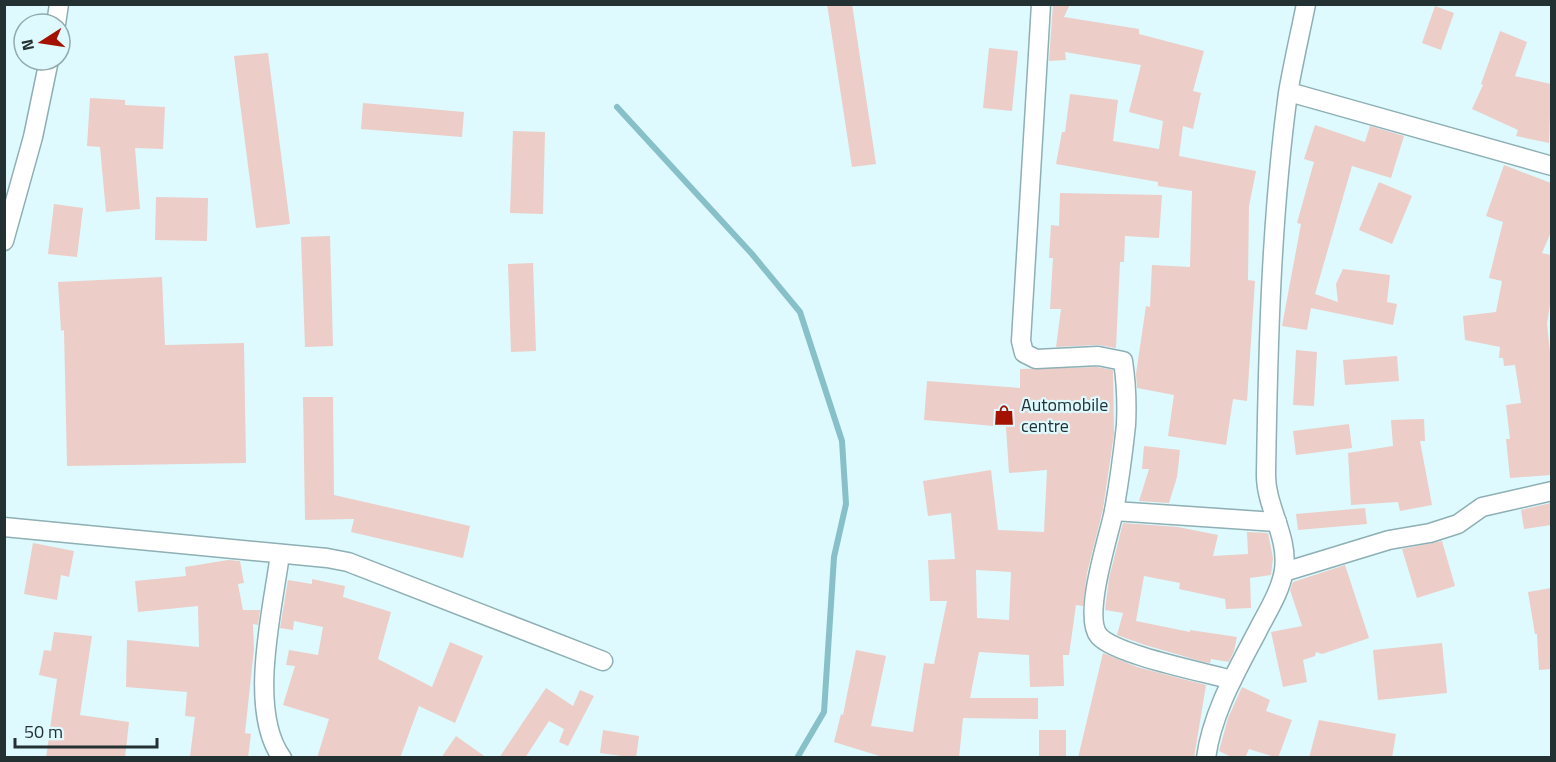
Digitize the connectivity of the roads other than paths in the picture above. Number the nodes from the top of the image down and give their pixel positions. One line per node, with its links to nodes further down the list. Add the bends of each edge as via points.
1 (1041, 4): 8 (street, via 1021,341 1024,353 1036,359 1098,356 1123,362 1126,424)
2 (1306, 4): 4 (street)
3 (46, 72): 6 (street)
4 (1288, 92): 5 (street); 9 (street, via 1278,194 1266,477)
5 (1551, 166)
6 (4, 241)
7 (1551, 491): 12 (street, via 1510,498 1482,507 1458,524)
8 (1114, 511): 9 (street); 14 (street, via 1096,584 1094,621 1098,635 1116,648)
9 (1277, 522): 12 (street, via 1284,543)
10 (4, 527): 11 (street)
11 (280, 554): 13 (street, via 348,562); 15 (street, via 265,669 266,718 273,745)
12 (1284, 572): 14 (street, via 1271,606)
13 (603, 661)
14 (1232, 680): 16 (street, via 1209,737)
15 (282, 758)
16 (1206, 758)

